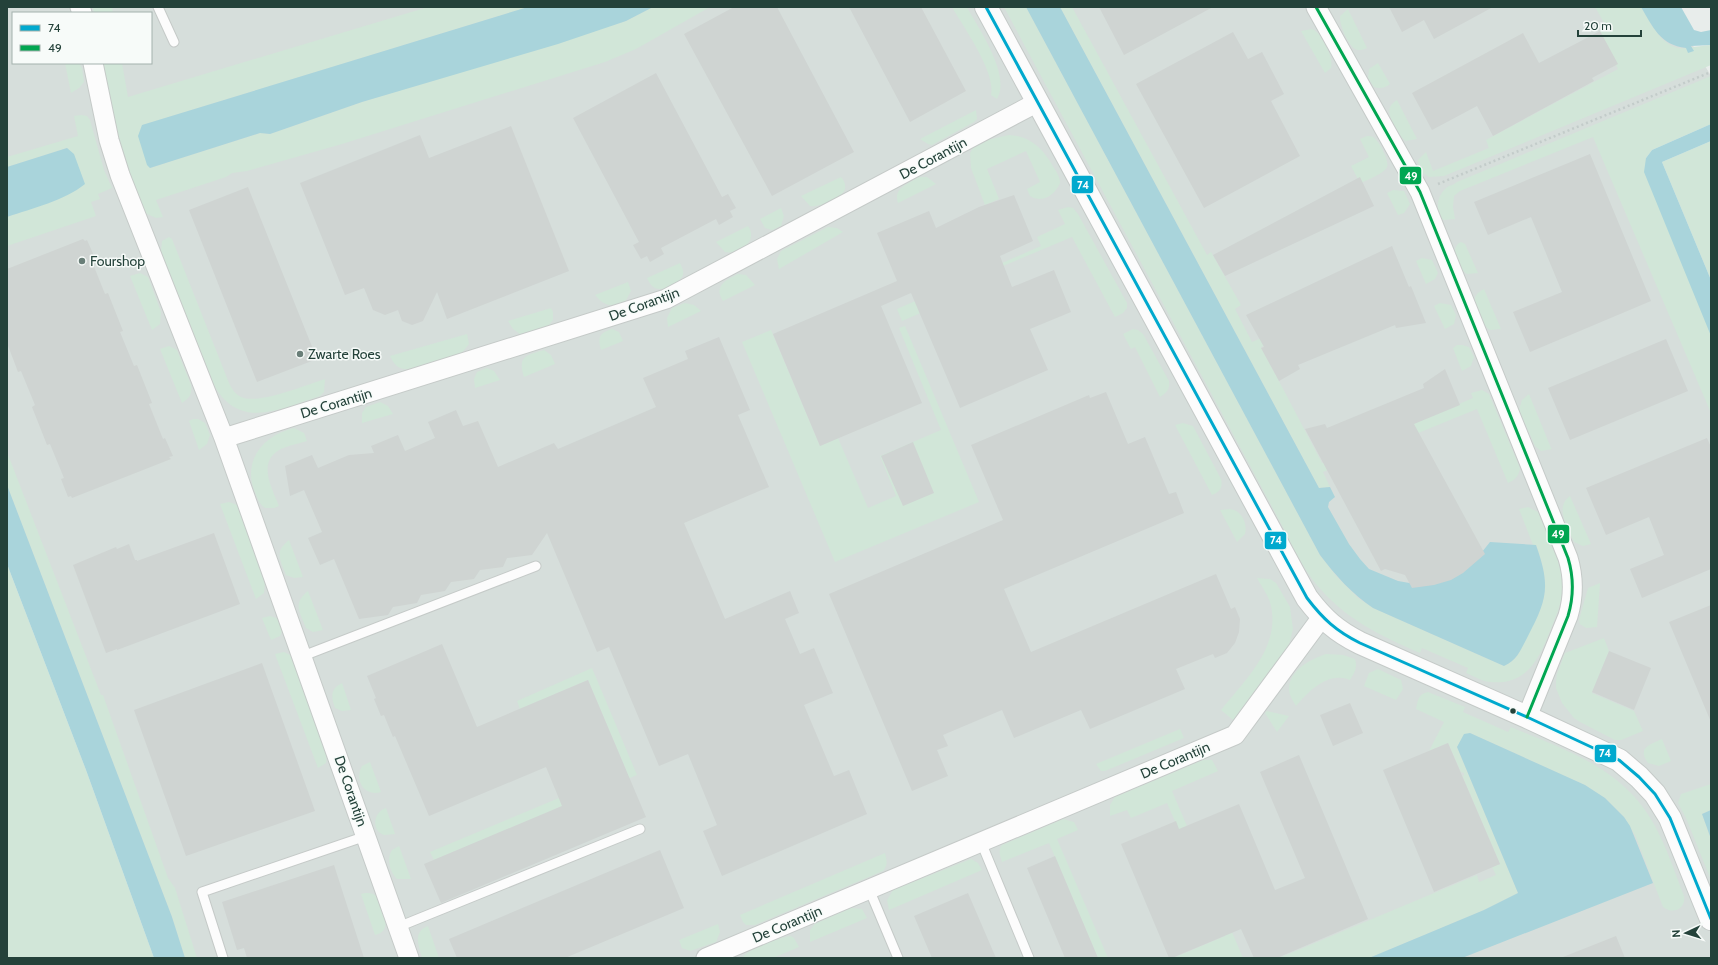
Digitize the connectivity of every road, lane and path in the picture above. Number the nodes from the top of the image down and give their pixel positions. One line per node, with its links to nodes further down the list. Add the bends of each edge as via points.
1 (158, 7): 4 (lane)
2 (986, 7): 7 (street)
3 (1316, 7): 8 (street)
4 (174, 42)
5 (93, 64): 9 (street, De Corantijn, via 109,140 120,175)
6 (1711, 72): 8 (path)
7 (1036, 103): 9 (street, De Corantijn, via 666,299); 11 (street, via 1306,598)
8 (1420, 192): 13 (street, via 1573,573 1572,601 1568,616)
9 (224, 438): 12 (street, De Corantijn)
10 (536, 566): 12 (lane)
11 (1322, 618): 13 (street, via 1344,635 1360,643); 16 (street, De Corantijn, via 1235,735)
12 (303, 656): 15 (street, De Corantijn)
13 (1527, 717): 18 (street, via 1619,760 1655,794 1670,818)
14 (640, 829): 19 (lane)
15 (366, 836): 19 (street, De Corantijn); 20 (lane, via 202,892)
16 (981, 842): 17 (street, De Corantijn); 24 (lane)
17 (869, 889): 22 (street, De Corantijn); 23 (lane)
18 (1711, 920)
19 (398, 927): 21 (street, De Corantijn)
20 (223, 958)
21 (409, 958)
22 (706, 958)
23 (898, 958)
24 (1029, 958)

